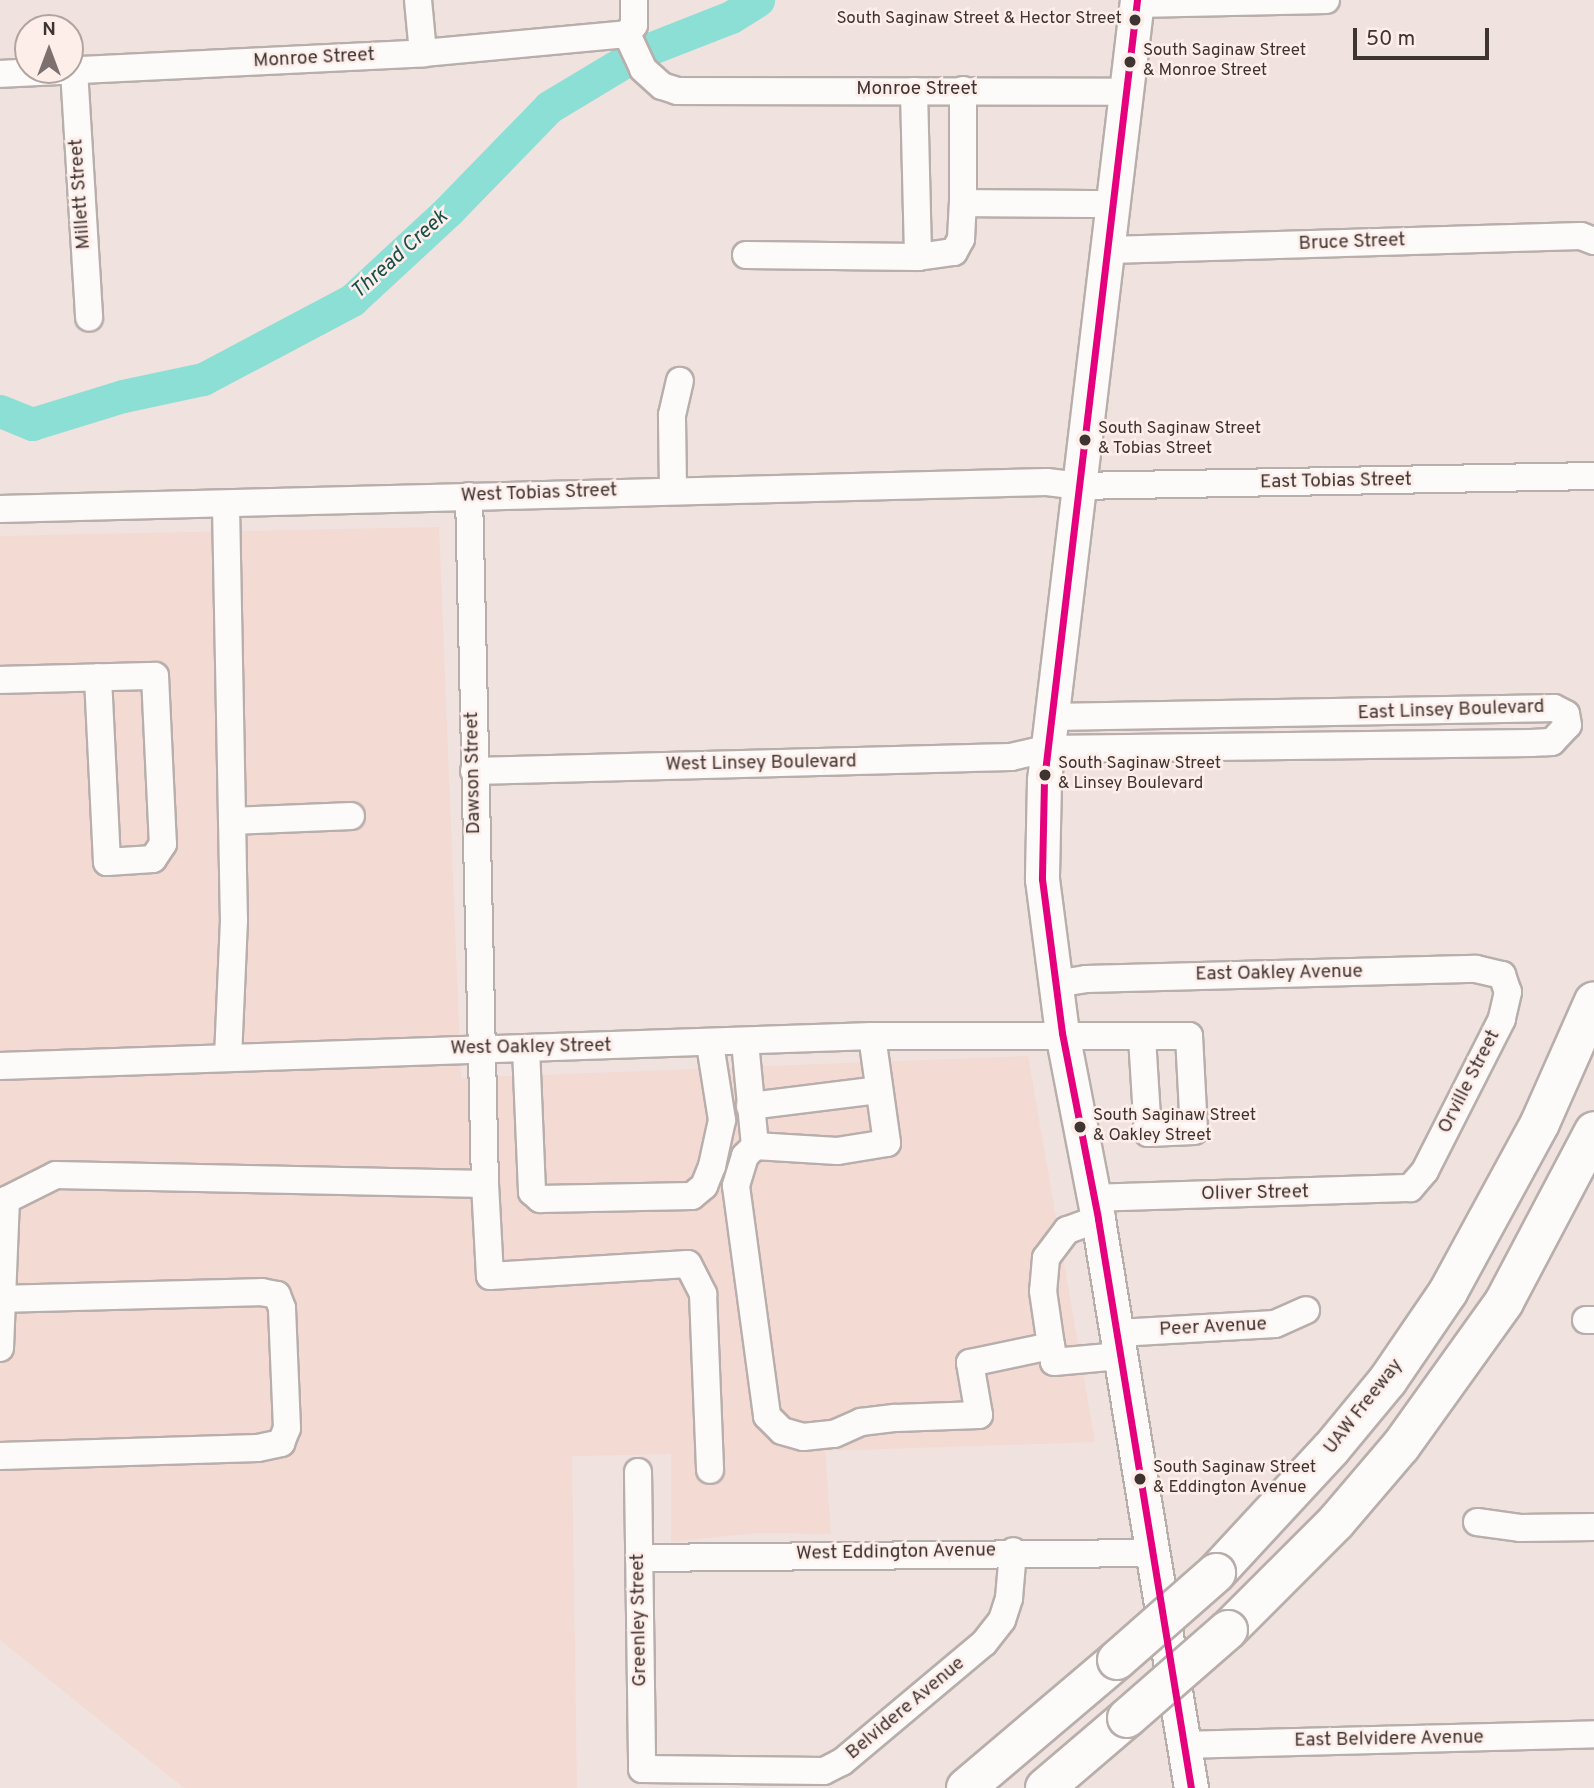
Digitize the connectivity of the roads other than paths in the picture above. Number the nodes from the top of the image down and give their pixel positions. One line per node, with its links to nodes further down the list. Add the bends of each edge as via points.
1 (418, 0): 6 (street)
2 (634, 0): 5 (street, via 634,25)
3 (1326, 0): 4 (street)
4 (1137, 2): 11 (main road)
5 (627, 34): 6 (street, Monroe Street); 10 (street, Monroe Street, via 643,69 662,86 677,91)
6 (423, 53): 7 (street, Monroe Street)
7 (84, 70)
8 (75, 84): 18 (street, Millett Street)
9 (963, 90): 10 (street, Monroe Street); 11 (street, Monroe Street); 12 (street)
10 (914, 92): 17 (street)
11 (1125, 92): 13 (main road)
12 (963, 203): 13 (street); 17 (street, via 961,239 954,252)
13 (1114, 204): 15 (main road)
14 (1594, 240): 15 (street, Bruce Street, via 1581,236)
15 (1109, 250): 21 (main road)
16 (746, 255): 17 (street)
17 (918, 257)
18 (89, 318)
19 (680, 381): 22 (street, via 672,415)
20 (1594, 476): 21 (street, East Tobias Street)
21 (1078, 486): 22 (street, West Tobias Street, via 1047,482); 29 (main road)
22 (673, 490): 23 (street, West Tobias Street)
23 (469, 496): 24 (street, West Tobias Street); 32 (street, Dawson Street)
24 (226, 506): 25 (street, West Tobias Street); 34 (street)
25 (0, 509)
26 (98, 677): 26 (street, via 155,676 163,844 153,859 107,862); 27 (street)
27 (0, 680)
28 (1341, 714): 29 (street, East Linsey Boulevard); 30 (street, East Linsey Boulevard); 30 (street, East Linsey Boulevard, via 1554,708 1566,714 1568,725 1552,741)
29 (1051, 717): 31 (main road)
30 (1341, 747): 31 (street, East Linsey Boulevard)
31 (1047, 750): 32 (street, West Linsey Boulevard, via 1011,757); 36 (main road, via 1042,879)
32 (474, 771): 44 (street, Dawson Street)
33 (351, 816): 34 (street)
34 (232, 821): 45 (street, via 234,920)
35 (1502, 975): 36 (street, East Oakley Avenue, via 1476,969 1086,979); 52 (street, Orville Street, via 1508,997 1502,1019)
36 (1055, 984): 38 (main road)
37 (1594, 1000): 70 (highway, UAW Freeway, bridge, via 1534,1135 1448,1292 1388,1380 1216,1573)
38 (1062, 1032): 39 (street, West Oakley Street); 40 (street, West Oakley Street); 53 (main road)
39 (872, 1036): 41 (street, West Oakley Street); 47 (street)
40 (1142, 1037)
41 (745, 1042): 42 (street, West Oakley Street); 48 (street)
42 (710, 1044): 43 (street, West Oakley Street); 43 (street, via 722,1119 712,1166 704,1186 692,1196 540,1199 532,1192)
43 (526, 1048): 44 (street, West Oakley Street)
44 (481, 1049): 45 (street, West Oakley Street); 51 (street, Dawson Street)
45 (228, 1058): 46 (street, West Oakley Street)
46 (0, 1066)
47 (878, 1086): 48 (street); 50 (street, via 887,1143 837,1152)
48 (750, 1106): 50 (street)
49 (1594, 1131): 71 (highway, bridge, via 1504,1302 1417,1425 1336,1522 1228,1630)
50 (755, 1146): 57 (street, via 745,1156 736,1186 767,1416 782,1432 803,1437 834,1434 860,1422 979,1415 970,1363)
51 (485, 1184): 54 (street, via 56,1175 6,1200); 60 (street, Dawson Street, via 490,1276 688,1264 703,1294)
52 (1415, 1185): 53 (street, Oliver Street)
53 (1096, 1208): 56 (main road); 57 (street, Oliver Street, via 1066,1230 1046,1258 1043,1291)
54 (2, 1299): 58 (street); 59 (street, via 277,1295 282,1308 287,1428 281,1443 258,1448)
55 (1306, 1310): 56 (street, Peer Avenue, via 1275,1324)
56 (1119, 1345): 57 (street, Peer Avenue, via 1054,1362); 65 (main road)
57 (1051, 1346)
58 (0, 1349)
59 (0, 1456)
60 (710, 1470)
61 (638, 1472): 66 (street, Greenley Street)
62 (1477, 1521): 63 (street, via 1520,1528)
63 (1594, 1527)
64 (1013, 1551): 65 (street, West Eddington Avenue); 66 (street, West Eddington Avenue); 69 (street, Belvidere Avenue, via 1009,1598 1002,1620 990,1635 842,1762 824,1770)
65 (1153, 1553): 68 (main road)
66 (639, 1558): 69 (street, Greenley Street)
67 (1594, 1734): 68 (street, East Belvidere Avenue)
68 (1184, 1745): 72 (main road)
69 (642, 1769)
70 (966, 1788)
71 (1045, 1788)
72 (1191, 1788)

